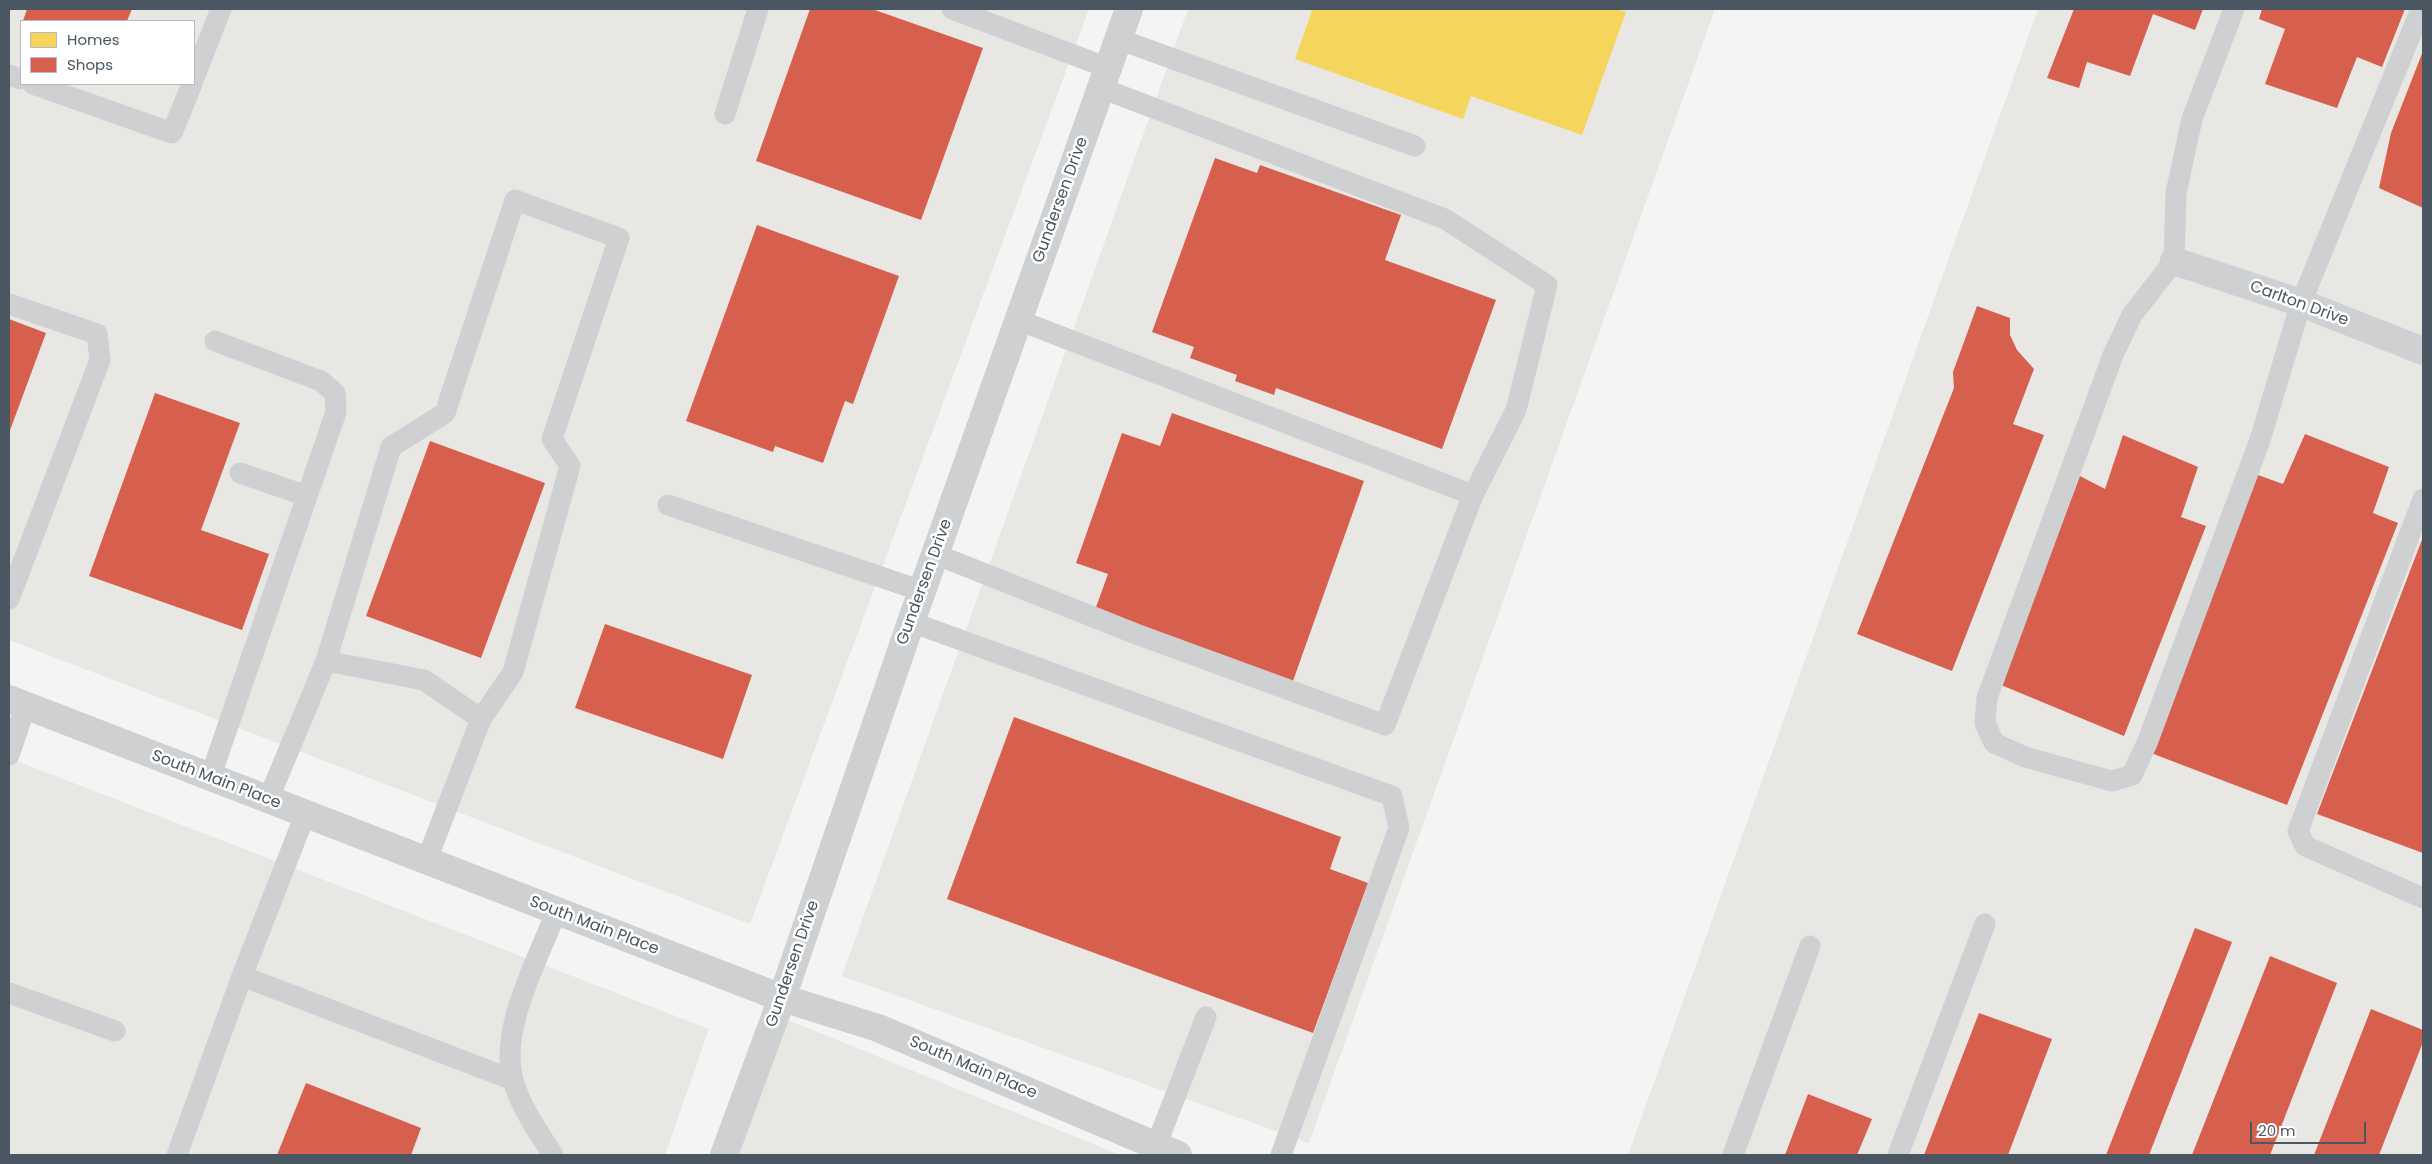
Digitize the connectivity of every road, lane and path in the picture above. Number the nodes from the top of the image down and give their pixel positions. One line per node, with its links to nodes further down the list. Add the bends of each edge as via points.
1 (221, 9): 8 (lane)
2 (758, 9): 12 (lane)
3 (952, 9): 9 (lane)
4 (1129, 9): 7 (street, Gundersen Drive)
5 (2234, 9): 14 (lane, via 2192,119 2176,193)
6 (2421, 9): 15 (lane)
7 (1118, 39): 9 (street, Gundersen Drive); 13 (lane)
8 (195, 75)
9 (1105, 78): 17 (street, Gundersen Drive); 21 (lane, via 1445,219 1547,285 1516,410)
10 (36, 85): 11 (lane, via 172,133)
11 (192, 85)
12 (725, 114)
13 (1415, 146)
14 (2174, 261): 15 (street, Carlton Drive); 15 (lane, via 2132,315 2113,355 1987,698 1985,723 1994,742 2026,757 2112,782 2132,775 2151,734 2260,440)
15 (2301, 303): 19 (street, Carlton Drive)
16 (9, 304): 27 (lane, via 97,334 100,360)
17 (1018, 320): 21 (lane); 25 (street, Gundersen Drive)
18 (216, 341): 22 (lane, via 321,381 336,393 336,412)
19 (2423, 351)
20 (240, 473): 22 (lane)
21 (1473, 495): 25 (lane, via 1385,725 1136,634)
22 (307, 496): 33 (lane)
23 (2423, 499): 37 (lane, via 2298,831 2305,846)
24 (668, 505): 26 (lane)
25 (935, 554): 26 (street, Gundersen Drive)
26 (922, 591): 28 (street, Gundersen Drive)
27 (9, 599)
28 (911, 622): 43 (street, Gundersen Drive); 51 (lane, via 1392,796 1399,828)
29 (326, 661): 31 (lane, via 424,680); 31 (lane, via 391,446 444,412 515,200 619,238 552,439 570,466 513,672); 34 (lane)
30 (17, 702): 32 (lane); 33 (street, South Main Place)
31 (481, 719): 36 (lane)
32 (9, 755)
33 (210, 778): 34 (street, South Main Place)
34 (268, 800): 35 (street, South Main Place)
35 (304, 815): 36 (street, South Main Place); 41 (lane)
36 (426, 862): 38 (street, South Main Place)
37 (2423, 898)
38 (556, 912): 43 (street, South Main Place); 46 (lane, via 518,1009 510,1040)
39 (1985, 924): 53 (lane)
40 (1810, 946): 52 (lane)
41 (242, 976): 46 (lane); 48 (lane)
42 (9, 994): 45 (lane)
43 (782, 998): 47 (street, South Main Place, via 878,1028); 50 (street, Gundersen Drive)
44 (1206, 1017): 47 (lane)
45 (115, 1031)
46 (513, 1080): 49 (lane, via 534,1127)
47 (1167, 1151)
48 (176, 1155)
49 (553, 1155)
50 (724, 1155)
51 (1281, 1155)
52 (1734, 1155)
53 (1898, 1155)

